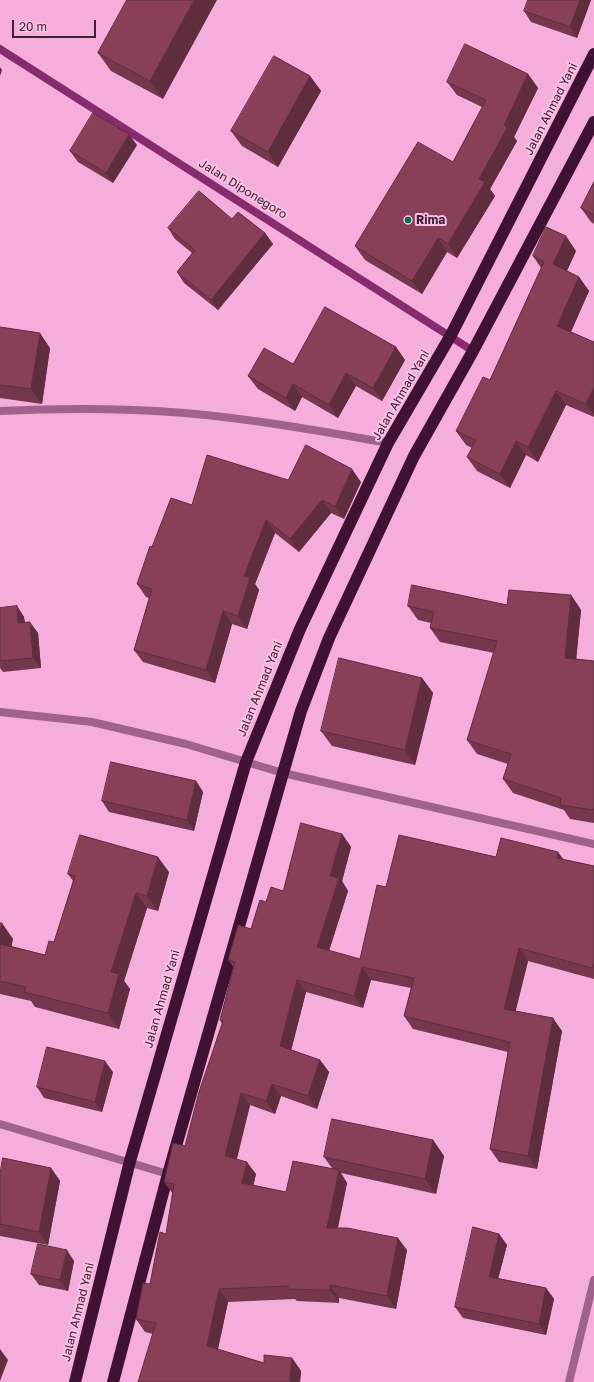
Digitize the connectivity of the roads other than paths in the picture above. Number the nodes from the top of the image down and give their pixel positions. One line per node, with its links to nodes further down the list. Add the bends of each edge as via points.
1 (0, 49): 4 (street, Jalan Diponegoro)
2 (594, 54): 4 (highway, Jalan Ahmad Yani)
3 (594, 122): 5 (highway)
4 (451, 336): 5 (street, Jalan Diponegoro); 7 (highway, Jalan Ahmad Yani)
5 (472, 351): 10 (highway, via 416,451 329,638 301,711)
6 (0, 411): 7 (street, via 71,408 184,413 279,424)
7 (388, 443): 9 (highway, Jalan Ahmad Yani, via 300,629)
8 (0, 712): 9 (street, via 92,722 186,744)
9 (246, 762): 10 (street); 13 (highway, Jalan Ahmad Yani)
10 (283, 773): 11 (street); 14 (highway)
11 (594, 844)
12 (0, 1124): 13 (street)
13 (130, 1161): 14 (street); 16 (highway, Jalan Ahmad Yani)
14 (168, 1174): 17 (highway)
15 (594, 1280): 18 (street)
16 (75, 1382)
17 (113, 1382)
18 (568, 1382)

